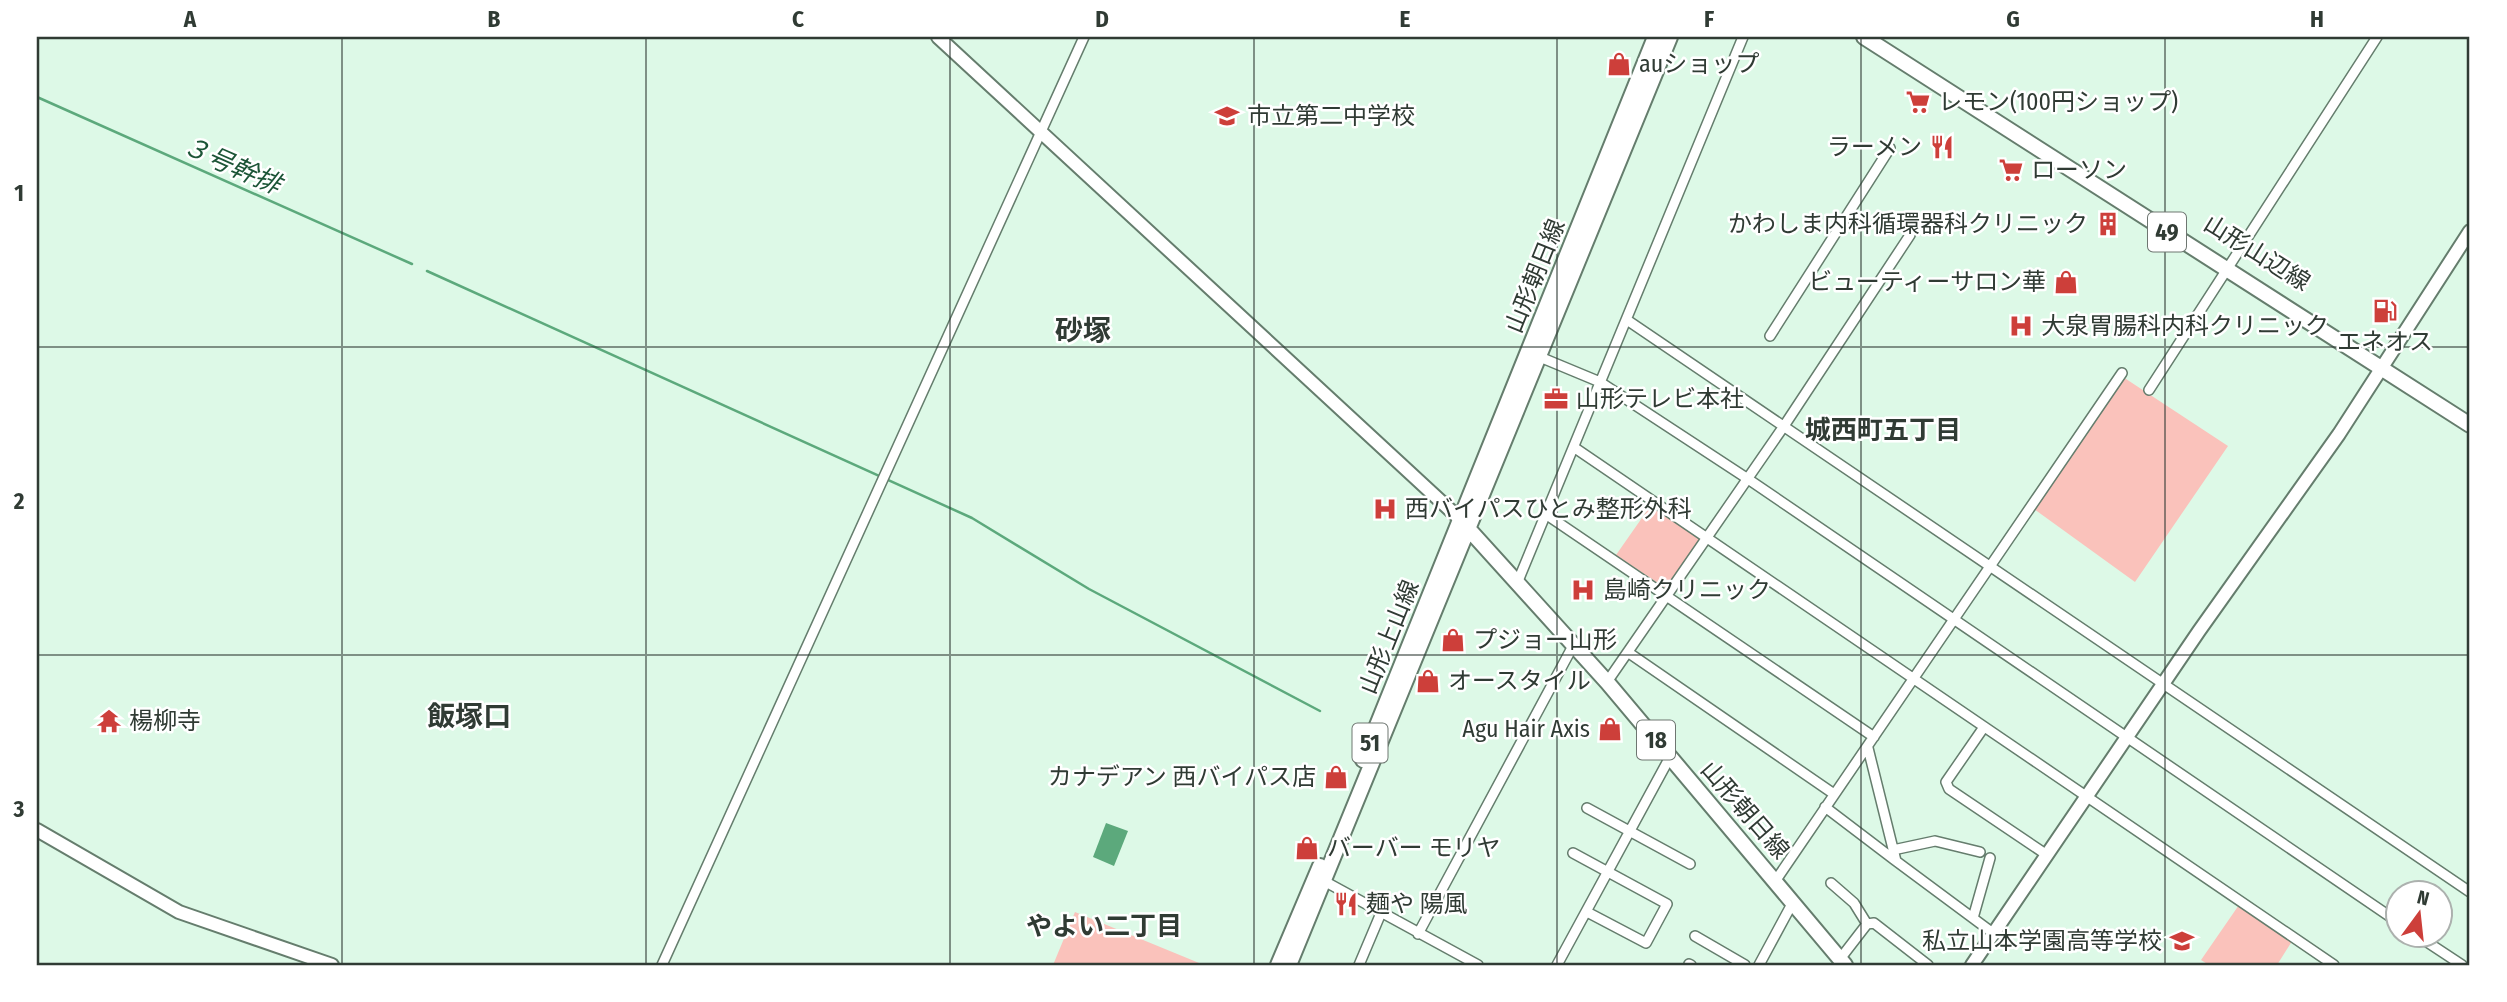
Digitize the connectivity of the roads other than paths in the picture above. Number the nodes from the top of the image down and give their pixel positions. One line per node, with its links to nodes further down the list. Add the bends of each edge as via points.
1 (938, 37): 9 (street)
2 (1084, 37): 9 (street)
3 (1656, 37): 16 (main road, 山形朝日線)
4 (1670, 37): 16 (main road, 山形朝日線)
5 (1743, 37): 14 (street)
6 (1864, 37): 13 (main road, 山形山辺線 / 49)
7 (1879, 37): 13 (main road, 山形山辺線 / 49)
8 (2377, 37): 13 (street)
9 (1041, 133): 27 (street); 73 (street)
10 (1891, 148): 15 (street)
11 (2470, 231): 17 (street)
12 (1910, 235): 23 (street)
13 (2229, 267): 17 (main road, 山形山辺線 / 49); 20 (street)
14 (1627, 320): 19 (street); 23 (street)
15 (1770, 336)
16 (1534, 354): 19 (street); 27 (main road, 山形朝日線)
17 (2385, 364): 21 (main road, 山形山辺線 / 49); 22 (main road, 山形山辺線 / 49); 37 (street)
18 (2122, 373): 29 (street)
19 (1600, 382): 24 (street); 25 (street)
20 (2149, 390)
21 (2470, 417)
22 (2470, 425)
23 (1784, 426): 25 (street); 29 (street)
24 (1574, 448): 26 (street); 28 (street)
25 (1748, 479): 28 (street); 32 (street)
26 (1547, 514): 30 (street); 31 (street)
27 (1465, 525): 30 (main road, 山形朝日線 / 18); 58 (main road, 山形上山線 / 51); 74 (main road, 山形上山線 / 51)
28 (1707, 539): 31 (street); 35 (street)
29 (1990, 566): 32 (street); 37 (street)
30 (1518, 581): 33 (main road, 山形朝日線 / 18)
31 (1668, 595): 34 (street); 39 (street)
32 (1954, 620): 35 (street); 40 (street)
33 (1574, 645): 36 (main road, 山形朝日線 / 18); 68 (street)
34 (1629, 653): 36 (street); 43 (street)
35 (1914, 679): 38 (street); 39 (street)
36 (1607, 682): 42 (main road, 山形朝日線 / 18)
37 (2163, 683): 40 (street); 60 (street)
38 (1984, 727): 44 (street); 52 (street, via 1946,782 1949,789)
39 (1874, 737): 41 (street)
40 (2126, 737): 44 (street); 63 (street)
41 (1868, 748): 43 (street); 49 (street)
42 (1670, 757): 48 (street); 57 (main road, 山形朝日線 / 18)
43 (1834, 793): 45 (street)
44 (2086, 796): 52 (street); 83 (street)
45 (1825, 807): 54 (street); 57 (street)
46 (1587, 808): 48 (street)
47 (37, 831): 72 (street, via 179,912)
48 (1630, 831): 55 (street); 56 (street)
49 (1893, 850): 50 (street, via 1935,841); 54 (street)
50 (1980, 852)
51 (1573, 853): 56 (street)
52 (2047, 855): 67 (street)
53 (1990, 858): 65 (street)
54 (1896, 861): 65 (street)
55 (1690, 864)
56 (1609, 872): 62 (street); 62 (street, via 1667,904 1646,943)
57 (1776, 880): 61 (main road, 山形朝日線 / 18)
58 (1324, 881): 64 (street); 75 (main road, 山形上山線 / 51)
59 (1831, 883): 66 (street, via 1854,903)
60 (2470, 892)
61 (1793, 902): 71 (main road, 山形朝日線 / 18); 80 (street)
62 (1587, 912): 78 (street)
63 (2384, 912)
64 (1381, 913): 68 (street); 76 (street)
65 (1973, 918): 67 (street)
66 (1867, 924): 71 (street); 81 (street, via 1874,923)
67 (1993, 933): 82 (street)
68 (1418, 934): 77 (street)
69 (1695, 936): 79 (street)
70 (2439, 950): 84 (street)
71 (1842, 962)
72 (332, 965)
73 (662, 965)
74 (1278, 965)
75 (1289, 965)
76 (1359, 965)
77 (1478, 965)
78 (1558, 965)
79 (1745, 965)
80 (1759, 965)
81 (1928, 965)
82 (1972, 965)
83 (2334, 965)
84 (2462, 965)

